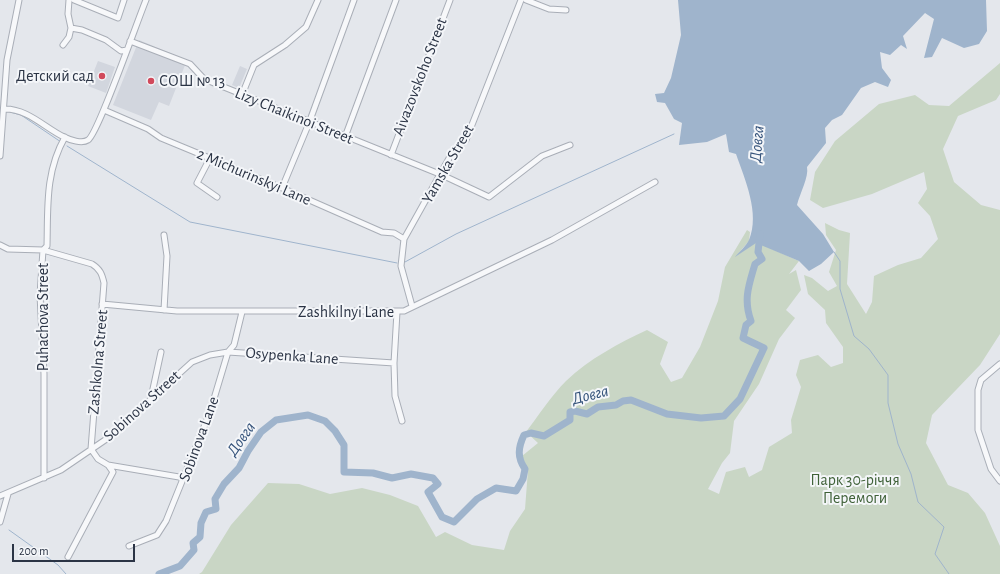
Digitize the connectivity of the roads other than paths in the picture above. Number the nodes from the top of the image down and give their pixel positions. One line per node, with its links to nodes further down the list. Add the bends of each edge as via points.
1 (19, 0): 18 (street, via 7,60)
2 (69, 0): 13 (street)
3 (74, 0): 4 (street, via 118,18)
4 (124, 0)
5 (146, 0): 14 (street)
6 (318, 0): 17 (street, via 306,27 285,45 254,65)
7 (354, 0): 20 (street)
8 (396, 0): 22 (street)
9 (450, 0): 24 (street, Aivazovskoho Street)
10 (521, 0): 27 (street, Yamska Street, via 466,140 452,153)
11 (526, 0): 12 (street, via 549,9)
12 (566, 10)
13 (71, 28): 15 (street); 16 (street, via 106,40 121,51)
14 (130, 41): 16 (street); 17 (street, Lizy Chaikinoi Street, via 190,64 204,79)
15 (64, 45)
16 (127, 50): 19 (street)
17 (242, 95): 20 (street, Lizy Chaikinoi Street)
18 (5, 109): 21 (street, via 12,109 35,119); 25 (street)
19 (104, 110): 21 (street, via 89,140 84,142); 26 (street, 2 Michurinskyi Lane)
20 (309, 123): 22 (street, Lizy Chaikinoi Street); 29 (street)
21 (65, 137): 34 (street, Puhachova Street, via 56,152 49,181 48,246)
22 (345, 137): 24 (street, Lizy Chaikinoi Street)
23 (570, 145): 27 (street, Lizy Chaikinoi Street, via 542,156 489,197)
24 (391, 155): 27 (street, Lizy Chaikinoi Street)
25 (0, 156)
26 (210, 158): 29 (street, 2 Michurinskyi Lane); 30 (street, via 197,183)
27 (442, 175): 32 (street, Yamska Street)
28 (655, 182): 36 (street, Zashkilnyi Lane, via 552,240)
29 (282, 188): 32 (street, 2 Michurinskyi Lane, via 382,232 394,233)
30 (217, 197)
31 (164, 235): 37 (street, via 167,256)
32 (404, 239): 36 (street, Yamska Street, via 401,266)
33 (0, 246): 34 (street, via 8,249)
34 (43, 250): 35 (street, Zashkolna Street, via 98,268 102,274); 49 (street, Puhachova Street, via 40,295 44,374)
35 (102, 304): 37 (street, Zashkilnyi Lane); 47 (street, Zashkolna Street)
36 (412, 306): 39 (street, Zashkilnyi Lane)
37 (164, 310): 38 (street, Zashkilnyi Lane)
38 (242, 312): 39 (street, Zashkilnyi Lane); 41 (street, Sobinova Lane, via 234,346)
39 (397, 312): 43 (street)
40 (161, 352): 45 (street)
41 (228, 352): 42 (street, Osypenka Lane); 43 (street, Osypenka Lane); 50 (street, Sobinova Lane, via 210,412)
42 (192, 362): 45 (street, Sobinova Street)
43 (394, 363): 46 (street, via 395,396)
44 (1000, 364): 51 (street, via 982,380 978,390 978,430 991,468)
45 (152, 398): 47 (street, Sobinova Street, via 108,438)
46 (402, 421)
47 (91, 449): 48 (street, via 98,459); 49 (street, via 61,470)
48 (108, 465): 50 (street); 56 (street, Sobinova Street, via 113,472)
49 (44, 478): 52 (street)
50 (185, 478): 55 (street, Sobinova Lane, via 157,535)
51 (1000, 481)
52 (8, 494): 53 (street); 54 (street)
53 (0, 496)
54 (0, 522)
55 (129, 546)
56 (68, 557)

